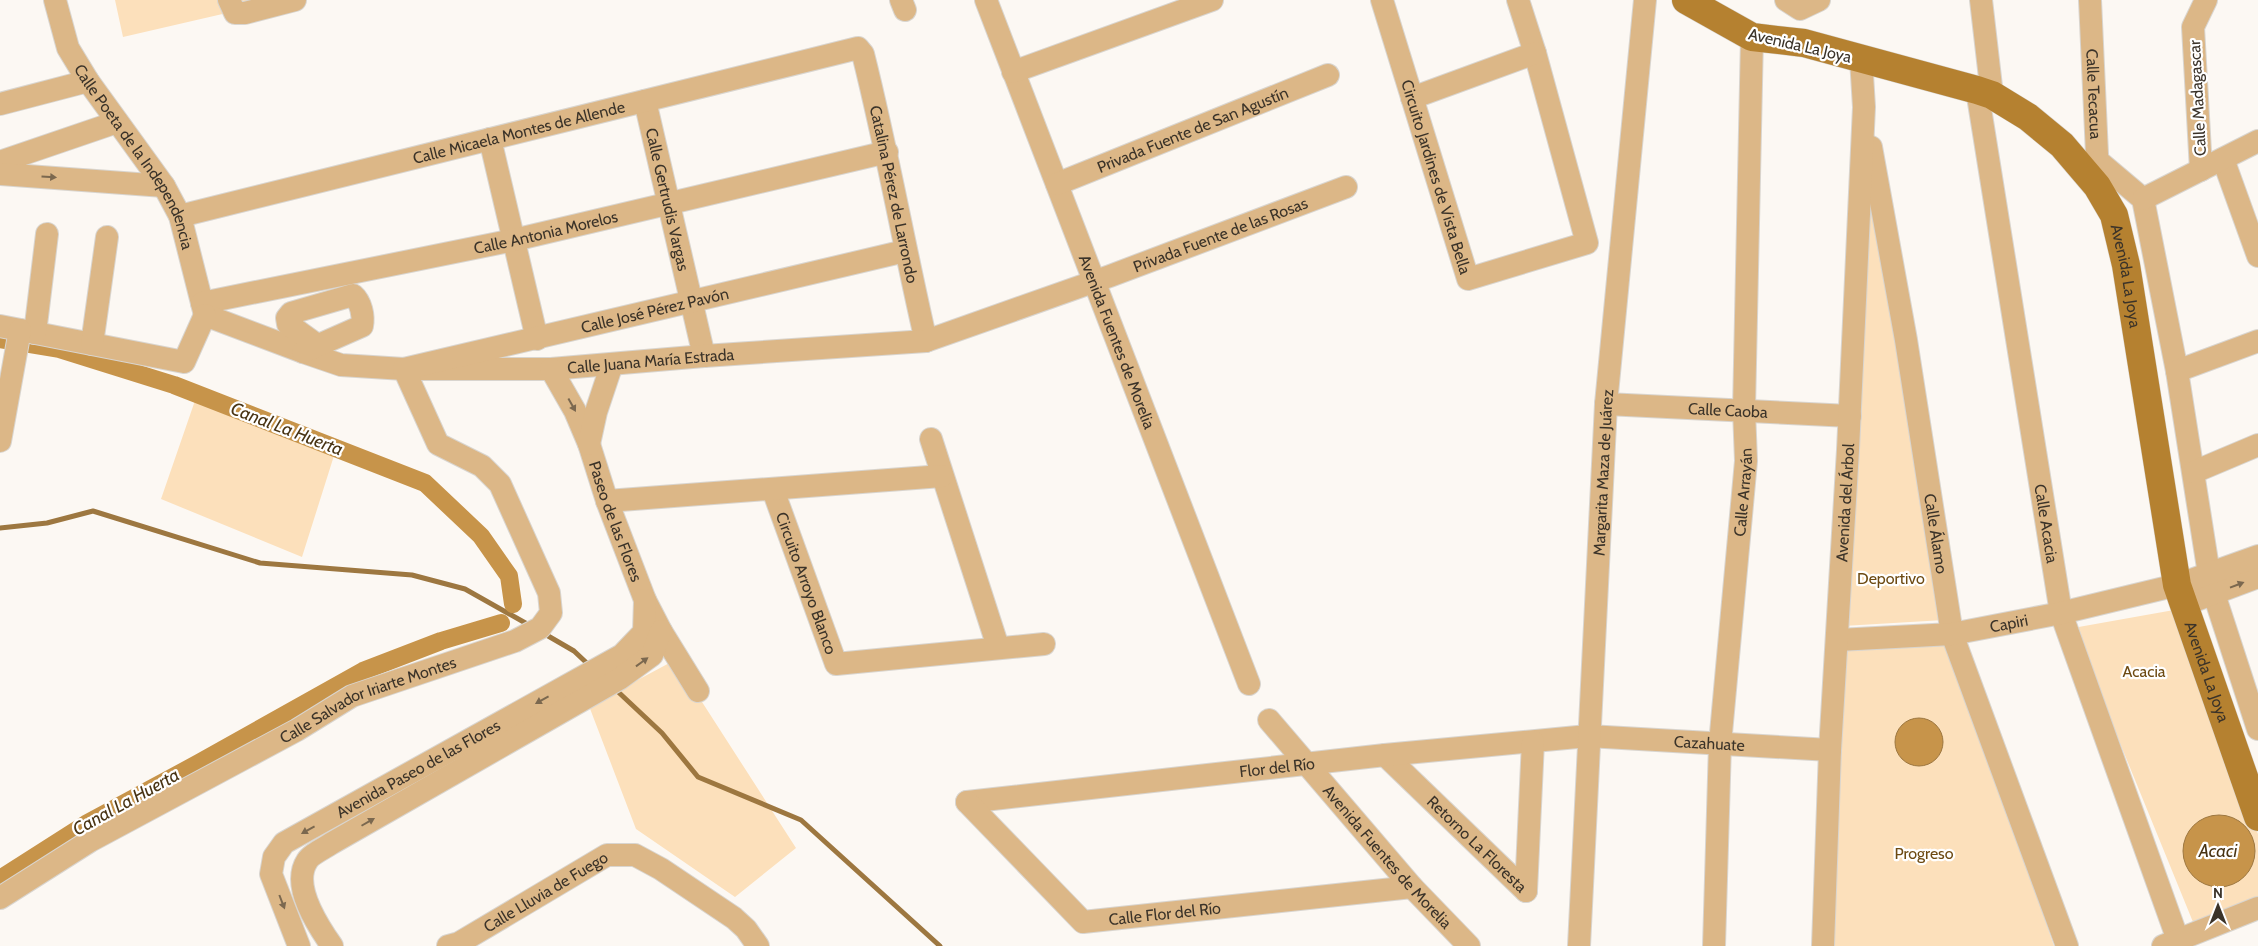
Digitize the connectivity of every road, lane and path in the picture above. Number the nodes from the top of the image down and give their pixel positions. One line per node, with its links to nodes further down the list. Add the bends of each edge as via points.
1 (55, 0): 21 (street, Calle Poeta de la Independencia, via 68,48)
2 (228, 0): 3 (street, via 235,13 245,13)
3 (295, 0)
4 (986, 0): 19 (street, Avenida Fuentes de Morelia)
5 (1212, 0): 19 (street)
6 (1382, 0): 23 (street, Circuito Jardines de Vista Bella)
7 (1518, 0): 17 (street, Circuito Jardines de Vista Bella)
8 (1645, 0): 60 (street, Margarita Maza de Juárez)
9 (1686, 0): 15 (main road, Avenida La Joya)
10 (1786, 0): 11 (street, via 1800,9)
11 (1819, 0)
12 (1981, 0): 22 (street, Calle Acacia)
13 (2090, 0): 35 (street, Calle Tecacua)
14 (2206, 0): 33 (street, Calle Madagascar, via 2193,27)
15 (1752, 37): 18 (main road, Avenida La Joya, via 1804,43); 61 (street, Calle Arrayán)
16 (858, 48): 24 (street, Calle Micaela Montes de Allende); 30 (street, Catalina Pérez de Larrondo, via 863,54)
17 (1535, 53): 23 (street); 23 (street, Circuito Jardines de Vista Bella, via 1588,243 1468,279)
18 (1861, 59): 22 (main road, Avenida La Joya); 26 (street, Avenida del Árbol)
19 (1013, 72): 36 (street, Avenida Fuentes de Morelia)
20 (1328, 75): 36 (street, Privada Fuente de San Agustín)
21 (88, 82): 25 (street); 27 (street, Calle Poeta de la Independencia)
22 (1984, 93): 35 (main road, Avenida La Joya, via 2028,117); 75 (street, Calle Acacia)
23 (1412, 98)
24 (645, 101): 28 (street, Calle Micaela Montes de Allende); 40 (street, Calle Gertrudis Vargas)
25 (0, 104)
26 (1864, 107): 62 (street, Avenida del Árbol); 77 (street, Calle Álamo, via 1906,340)
27 (117, 122): 32 (street); 37 (street, Calle Poeta de la Independencia)
28 (490, 140): 41 (street, Calle Micaela Montes de Allende); 44 (street)
29 (2258, 141): 31 (street)
30 (887, 152): 40 (street, Calle Antonia Morelos); 45 (street, Catalina Pérez de Larrondo)
31 (2223, 159): 33 (street); 46 (street)
32 (0, 162)
33 (2201, 170): 39 (street)
34 (0, 174): 37 (street, one-way to 37)
35 (2098, 174): 39 (street, Avenida La Joya); 74 (main road, Avenida La Joya, via 2114,215 2126,265)
36 (1058, 184): 47 (street, Avenida Fuentes de Morelia)
37 (164, 186): 41 (street, Calle Poeta de la Independencia)
38 (1346, 187): 47 (street, Privada Fuente de las Rosas)
39 (2144, 199): 59 (street, Avenida La Joya)
40 (669, 204): 44 (street, Calle Antonia Morelos); 48 (street, Calle Gertrudis Vargas)
41 (180, 216): 49 (street, Calle Poeta de la Independencia)
42 (47, 234): 50 (street)
43 (107, 237): 54 (street)
44 (514, 240): 49 (street, Calle Antonia Morelos); 51 (street)
45 (905, 251): 48 (street, Calle José Pérez Pavón); 53 (street, Catalina Pérez de Larrondo)
46 (2258, 256)
47 (1094, 282): 53 (street, Calle Juana María Estrada); 83 (street, Avenida Fuentes de Morelia)
48 (692, 303): 51 (street, Calle José Pérez Pavón); 55 (street, Calle Gertrudis Vargas)
49 (204, 309): 54 (street, via 184,362); 57 (street, Calle Juana María Estrada, via 341,364)
50 (18, 334): 54 (street); 64 (street)
51 (538, 339): 57 (street, Calle José Pérez Pavón)
52 (2258, 341): 59 (street)
53 (926, 342): 55 (street, Calle Juana María Estrada)
54 (92, 344)
55 (704, 356): 56 (street, Calle Juana María Estrada)
56 (612, 364): 58 (street, Calle Juana María Estrada); 65 (street, Paseo de las Flores)
57 (404, 369): 58 (street, Calle Juana María Estrada); 96 (street, Calle Salvador Iriarte Montes, via 438,444 482,466 500,484 549,593 551,613 532,631 515,641 352,696 297,730 90,841)
58 (551, 369): 65 (street, Paseo de las Flores, one-way to 65)
59 (2177, 371): 67 (street, Avenida La Joya)
60 (1606, 404): 61 (street, Calle Caoba); 87 (street, Margarita Maza de Juárez)
61 (1744, 410): 62 (street, Calle Caoba); 89 (street, Calle Arrayán, via 1746,461)
62 (1850, 416): 78 (street, Avenida del Árbol)
63 (931, 439): 68 (street)
64 (0, 441)
65 (589, 444): 70 (street, Paseo de las Flores)
66 (2258, 445): 67 (street)
67 (2194, 472): 73 (street, Avenida La Joya)
68 (942, 476): 69 (street, Circuito Arroyo Blanco); 80 (street)
69 (773, 490): 70 (street, Circuito Arroyo Blanco); 80 (street, Circuito Arroyo Blanco, via 836,664)
70 (607, 501): 76 (street, Paseo de las Flores, via 645,600)
71 (2258, 556): 73 (street)
72 (2258, 577): 73 (street, one-way to 72)
73 (2211, 584): 74 (street, Capiri); 82 (street, Avenida La Joya)
74 (2180, 595): 75 (street, Capiri); 94 (main road, Avenida La Joya)
75 (2061, 613): 77 (street, Capiri); 99 (street, Calle Acacia)
76 (652, 632): 81 (street, Avenida Paseo de las Flores, via 652,655); 84 (street, Paseo de las Flores)
77 (1952, 634): 78 (street, Capiri); 107 (street, Calle Álamo)
78 (1838, 640): 90 (street, Avenida del Árbol)
79 (1044, 644): 80 (street, Circuito Arroyo Blanco)
80 (998, 647)
81 (599, 677): 100 (street, Avenida Paseo de las Flores, one-way to 100, via 284,844 274,857 272,874); 101 (street, Avenida Paseo de las Flores, one-way to 81, via 316,923 304,894 303,871 307,860)
82 (2251, 681): 86 (street, Avenida La Joya)
83 (1249, 684)
84 (698, 691)
85 (1269, 720): 92 (street, Avenida Fuentes de Morelia)
86 (2258, 729)
87 (1588, 736): 88 (street, Flor del Río); 89 (street, Cazahuate); 104 (street, Margarita Maza de Juárez)
88 (1533, 742): 91 (street, Flor del Río); 91 (street, Retorno La Floresta, via 1526,891)
89 (1720, 744): 90 (street, Cazahuate); 105 (street, Calle Arrayán)
90 (1830, 750): 106 (street, Avenida del Árbol)
91 (1385, 755): 92 (street, Flor del Río)
92 (1305, 764): 93 (street, Flor del Río); 95 (street, Avenida Fuentes de Morelia)
93 (967, 802): 95 (street, Calle Flor del Río, via 1083,922)
94 (2258, 817)
95 (1412, 887): 103 (street, Avenida Fuentes de Morelia)
96 (0, 898)
97 (2258, 908): 99 (street)
98 (750, 940): 102 (street, Calle Lluvia de Fuego, via 734,918 652,864 635,855 607,855 459,943)
99 (2171, 943)
100 (299, 946)
101 (332, 946)
102 (448, 946)
103 (1469, 946)
104 (1579, 946)
105 (1714, 946)
106 (1823, 946)
107 (2067, 946)

